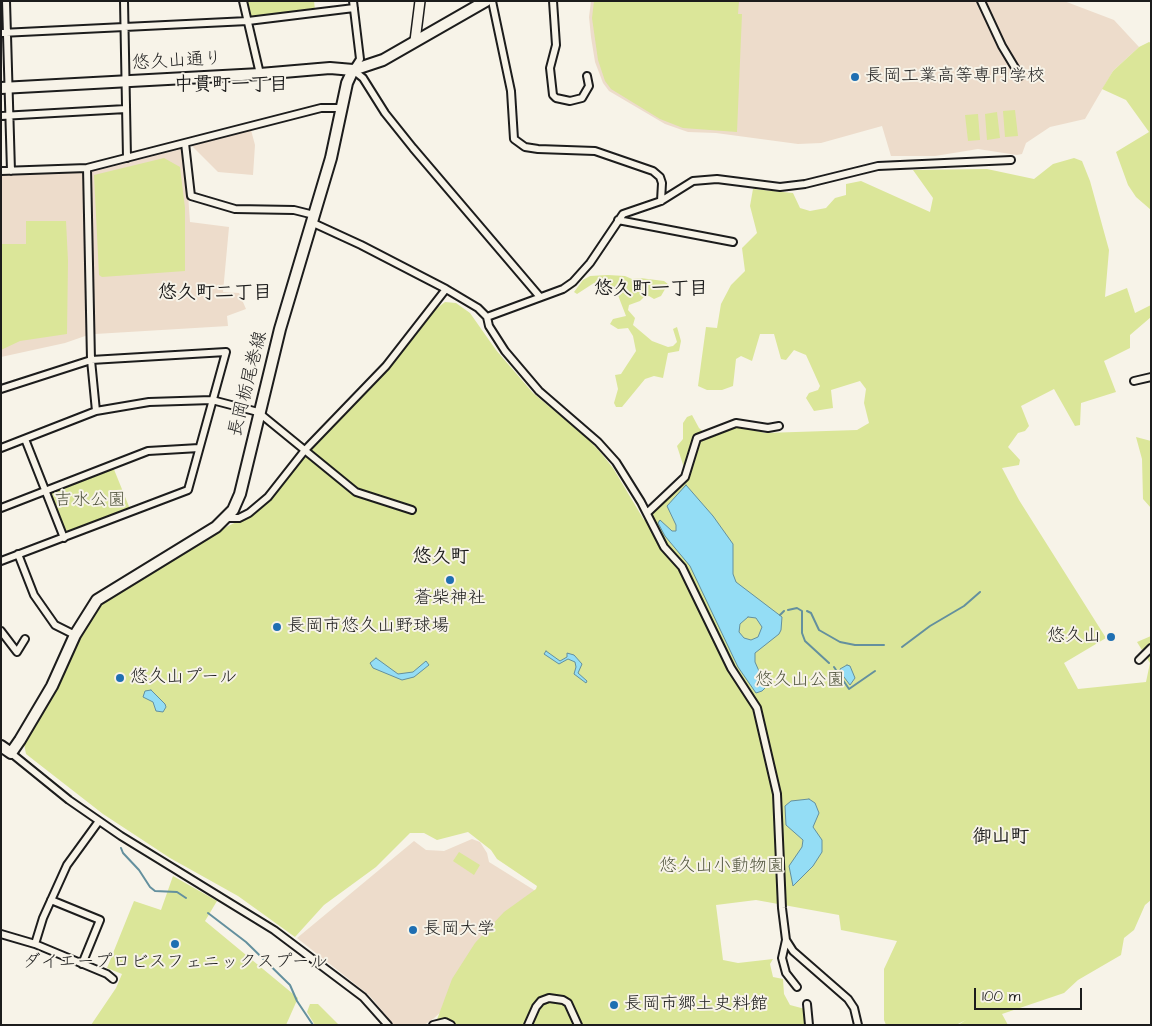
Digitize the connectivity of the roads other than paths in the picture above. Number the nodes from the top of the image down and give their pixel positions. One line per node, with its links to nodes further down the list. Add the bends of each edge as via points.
1 (6, 1): 12 (street)
2 (124, 1): 11 (street)
3 (243, 1): 10 (street)
4 (420, 1): 13 (main road)
5 (486, 1): 13 (main road)
6 (492, 1): 29 (street, via 511,91 514,140 525,147 538,149 595,151 652,171 662,183)
7 (553, 1): 16 (street, via 556,45 550,68 553,94 556,98 570,101 582,98 589,86)
8 (981, 1): 17 (street)
9 (353, 5): 10 (street); 14 (street, via 360,59)
10 (248, 21): 11 (street); 15 (street)
11 (124, 26): 12 (street); 18 (street)
12 (4, 33): 19 (street)
13 (415, 42): 14 (main road, via 383,60)
14 (353, 70): 15 (main road, 悠久山通り, via 330,68); 20 (main road, 長岡栃尾巻線); 34 (street, via 363,78 413,148)
15 (260, 74): 18 (main road, 悠久山通り)
16 (587, 76)
17 (1020, 76)
18 (126, 81): 19 (main road, 悠久山通り); 21 (street)
19 (5, 88): 22 (street)
20 (342, 108): 23 (street, via 321,108); 30 (main road, 長岡栃尾巻線, via 331,158)
21 (126, 109): 22 (street); 24 (street)
22 (5, 116): 28 (street)
23 (185, 143): 24 (street); 30 (street, via 191,196 235,209 294,210)
24 (127, 158): 26 (street)
25 (1011, 160): 29 (street, via 878,166 780,187 702,179)
26 (87, 168): 28 (street); 36 (street)
27 (1, 171): 28 (street)
28 (11, 171)
29 (661, 201): 31 (street, via 631,210)
30 (312, 218): 33 (street); 42 (main road, 長岡栃尾巻線)
31 (618, 220): 32 (street); 34 (street, via 590,263 573,282)
32 (733, 242)
33 (446, 289): 35 (street); 47 (street, via 370,385)
34 (540, 297): 35 (street)
35 (487, 317): 51 (street, via 494,336 539,391 608,451)
36 (91, 360): 39 (street); 40 (street, via 226,352); 41 (street)
37 (1151, 377): 38 (street)
38 (1134, 381)
39 (1, 389)
40 (212, 400): 41 (street, via 148,402); 42 (street); 46 (street)
41 (96, 411): 44 (street)
42 (258, 412): 47 (street); 52 (main road, 長岡栃尾巻線, via 240,494)
43 (780, 426): 51 (street, via 768,428 736,423 697,438 685,477)
44 (25, 439): 45 (street); 48 (street)
45 (1, 448)
46 (199, 448): 48 (street, via 148,451); 53 (street, via 188,490)
47 (304, 450): 50 (street, via 356,492); 52 (street, via 260,505 238,518)
48 (47, 490): 49 (street); 53 (street)
49 (1, 508)
50 (412, 510)
51 (647, 513): 66 (street, via 664,547 682,567 731,668 757,708 777,794)
52 (228, 518): 57 (main road, 長岡栃尾巻線, via 97,600)
53 (64, 538): 54 (street)
54 (18, 554): 55 (street); 57 (street, via 34,595 55,625)
55 (1, 561)
56 (1, 631): 58 (street, via 17,652)
57 (75, 634): 62 (main road, 長岡栃尾巻線, via 52,686)
58 (25, 639)
59 (1151, 648): 60 (street)
60 (1139, 660)
61 (1, 746): 62 (main road)
62 (11, 753): 63 (street)
63 (99, 821): 64 (street, via 67,865); 72 (street, via 274,930 363,997)
64 (51, 900): 67 (street); 68 (street, via 100,920)
65 (1, 934): 67 (street)
66 (786, 940): 70 (street, via 782,958 786,972); 78 (street, via 792,951 848,999)
67 (35, 944): 68 (street)
68 (82, 964): 69 (street)
69 (113, 979)
70 (797, 987)
71 (807, 1004): 77 (street)
72 (388, 1025)
73 (433, 1025): 74 (street, via 445,1022)
74 (450, 1025)
75 (528, 1025): 76 (street, via 536,1007 549,998 568,1003)
76 (578, 1025)
77 (809, 1025)
78 (858, 1025)

